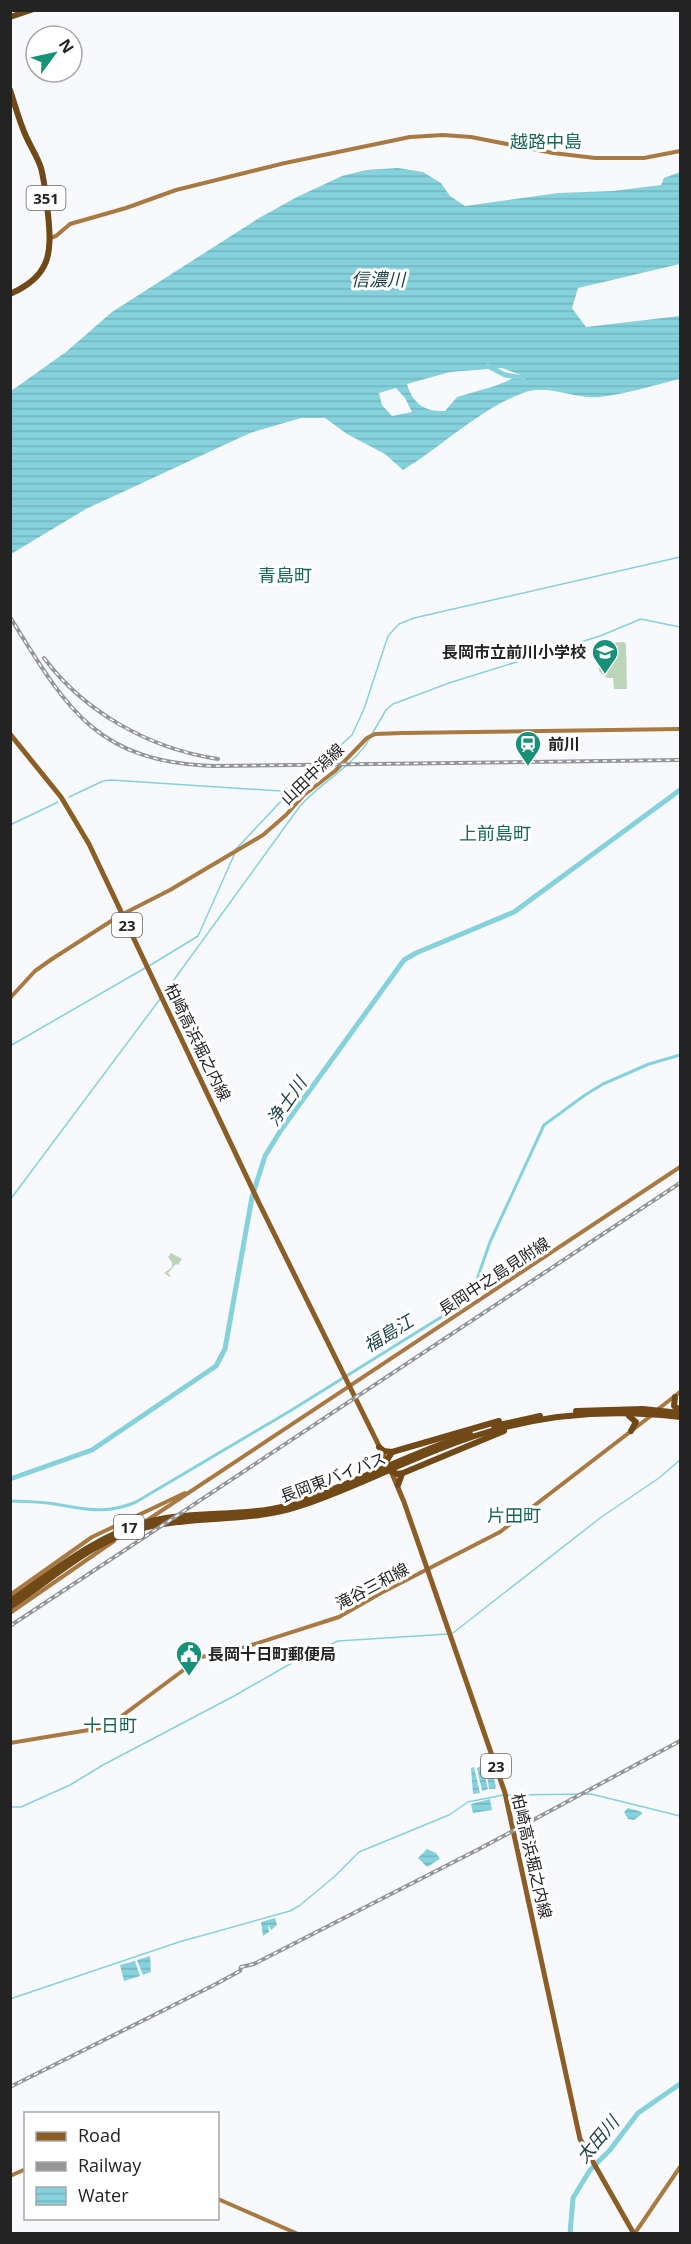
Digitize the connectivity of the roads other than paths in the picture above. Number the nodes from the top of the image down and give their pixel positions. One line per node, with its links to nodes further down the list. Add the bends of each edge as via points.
1 (31, 10): 2 (highway)
2 (10, 16)
3 (10, 90): 5 (highway, 351, via 44,178)
4 (681, 151): 5 (main road, via 644,158 595,158 464,136 410,137 176,190 70,224)
5 (51, 238): 6 (highway, 351, via 50,251 39,275)
6 (10, 294)
7 (681, 729): 9 (main road, 山田中潟線, via 375,734 263,835)
8 (10, 734): 9 (main road, 柏崎高浜堀之内線 / 23, via 72,813)
9 (123, 915): 10 (main road, 山田中潟線, via 45,963); 12 (main road, 柏崎高浜堀之内線 / 23)
10 (10, 998)
11 (681, 1167): 12 (main road, 長岡中之島見附線)
12 (349, 1383): 19 (main road, 柏崎高浜堀之内線 / 23); 23 (main road, 長岡中之島見附線)
13 (678, 1394): 14 (main road, 滝谷三和線); 15 (highway, via 674,1407)
14 (655, 1412): 15 (highway); 16 (highway, via 596,1409); 18 (main road, 滝谷三和線)
15 (681, 1413)
16 (542, 1418): 17 (highway); 17 (highway); 18 (highway, via 629,1416 636,1422)
17 (500, 1426): 20 (highway); 21 (highway, 長岡東バイパス / 17); 22 (highway, via 462,1448)
18 (631, 1431): 25 (main road, 滝谷三和線, via 506,1528)
19 (379, 1447): 20 (highway); 21 (main road, 柏崎高浜堀之内線 / 23)
20 (392, 1452): 21 (highway)
21 (390, 1467): 22 (highway, via 397,1474); 24 (main road, 柏崎高浜堀之内線 / 23); 26 (highway, 長岡東バイパス / 17, via 299,1506 138,1529 109,1540)
22 (403, 1473): 24 (highway)
23 (200, 1484): 27 (main road, 長岡中之島見附線, via 92,1537); 30 (main road, 長岡中之島見附線)
24 (398, 1485): 25 (main road, 柏崎高浜堀之内線 / 23)
25 (427, 1569): 31 (main road, 滝谷三和線, via 335,1619 201,1657 107,1728); 36 (main road, 柏崎高浜堀之内線 / 23, via 505,1794 580,2139)
26 (26, 1594): 28 (highway, 長岡東バイパス / 17); 29 (highway, 長岡東バイパス / 17)
27 (10, 1596)
28 (10, 1601)
29 (10, 1607)
30 (10, 1613)
31 (10, 1743)
32 (681, 2167): 36 (main road)
33 (24, 2170): 34 (main road)
34 (10, 2176)
35 (219, 2199): 37 (main road)
36 (634, 2233)
37 (298, 2234)

